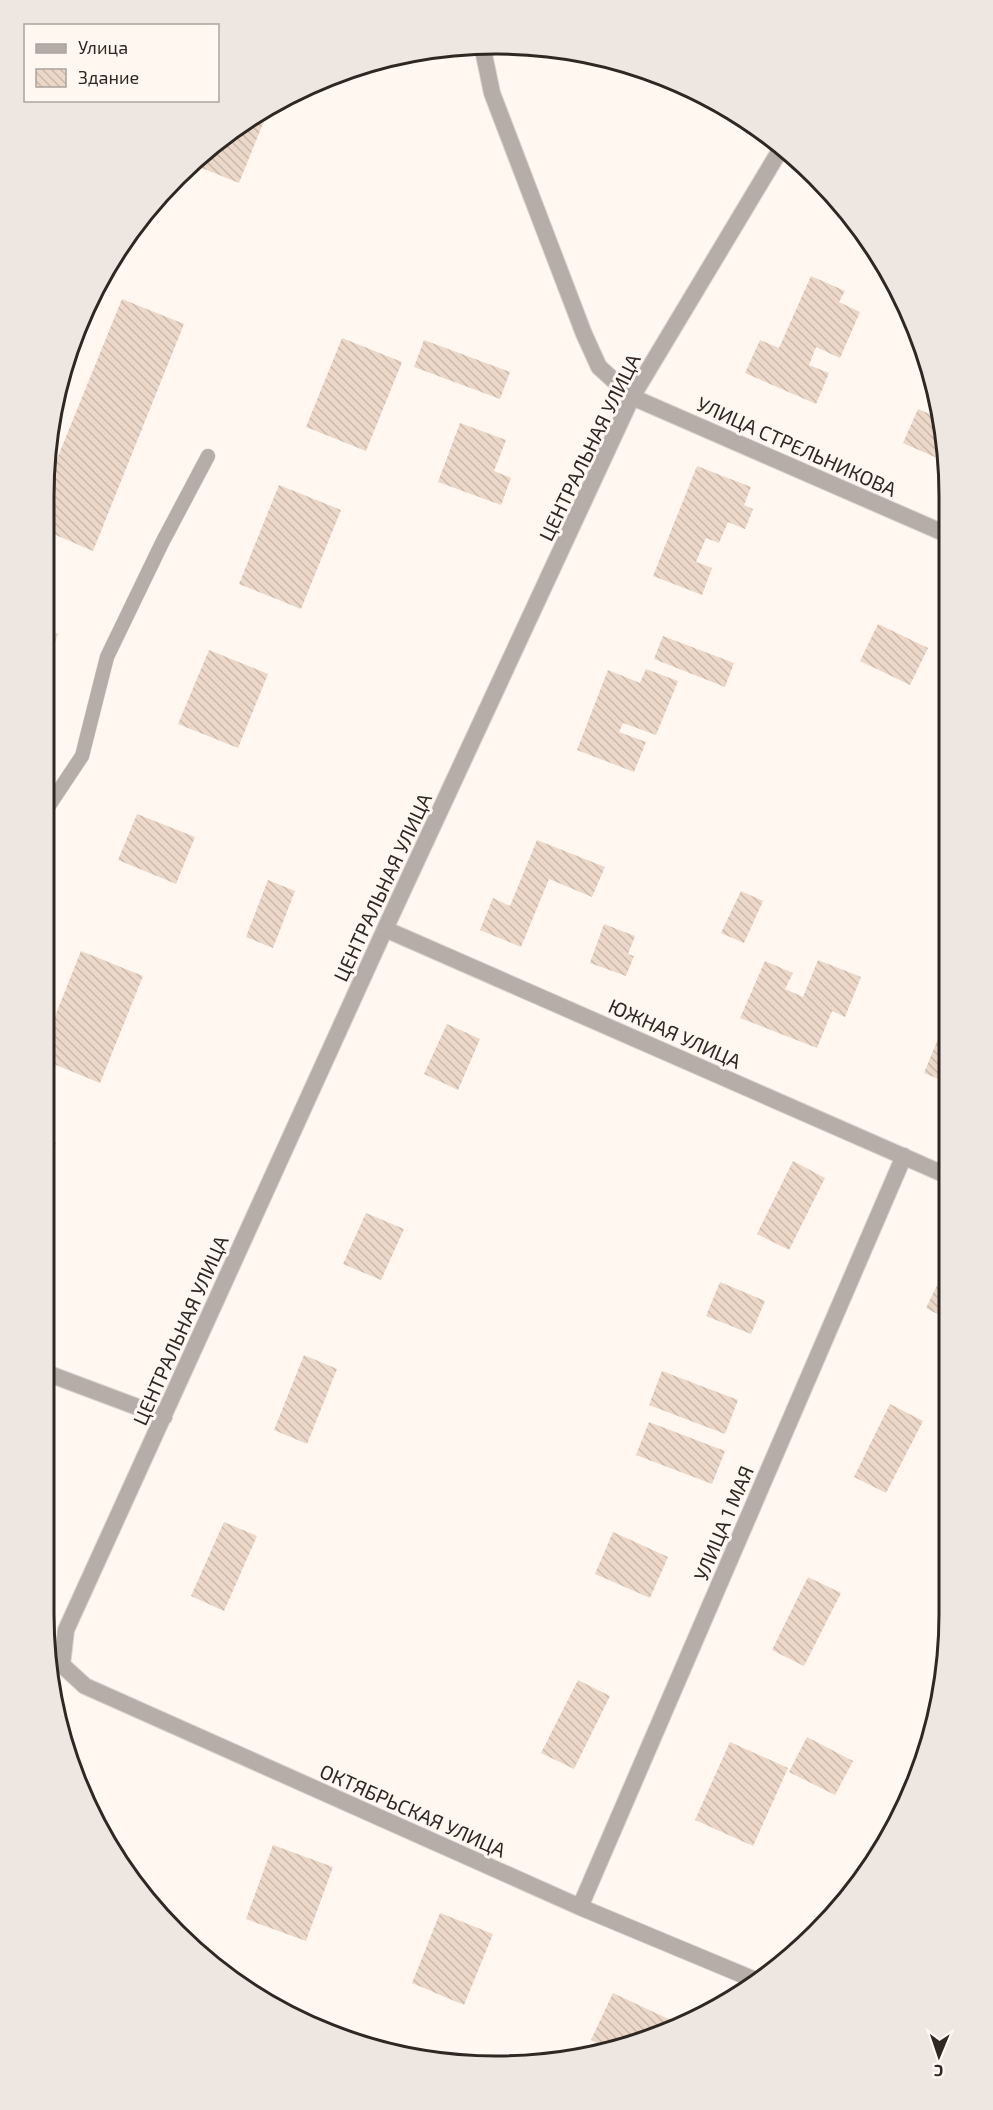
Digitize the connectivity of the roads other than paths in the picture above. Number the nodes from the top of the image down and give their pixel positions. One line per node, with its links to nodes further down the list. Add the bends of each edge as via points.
1 (484, 54): 3 (street, УЛИЦА СТРЕЛЬНИКОВА, via 492,93 584,334 599,367)
2 (777, 155): 3 (street, ЦЕНТРАЛЬНАЯ УЛИЦА)
3 (632, 397): 5 (street, УЛИЦА СТРЕЛЬНИКОВА); 7 (street, ЦЕНТРАЛЬНАЯ УЛИЦА)
4 (208, 456): 6 (lane, via 106,657 82,756)
5 (939, 531)
6 (54, 798)
7 (385, 929): 8 (street, ЮЖНАЯ УЛИЦА); 11 (street, ЦЕНТРАЛЬНАЯ УЛИЦА)
8 (904, 1156): 9 (street, ЮЖНАЯ УЛИЦА); 13 (street, УЛИЦА 1 МАЯ)
9 (939, 1172)
10 (54, 1376): 11 (street)
11 (164, 1417): 12 (street, ЦЕНТРАЛЬНАЯ УЛИЦА, via 66,1630)
12 (58, 1669): 13 (street, ОКТЯБРЬСКАЯ УЛИЦА, via 85,1686)
13 (580, 1907): 14 (street, ОКТЯБРЬСКАЯ УЛИЦА)
14 (748, 1977)

